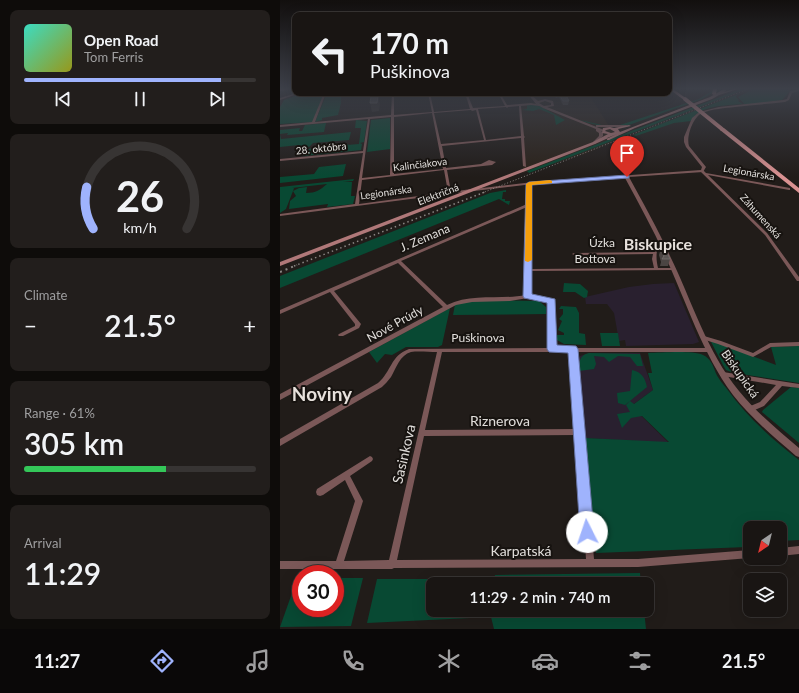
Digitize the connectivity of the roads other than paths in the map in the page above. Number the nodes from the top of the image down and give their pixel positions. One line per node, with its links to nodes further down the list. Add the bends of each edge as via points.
1 (315, 118): 13 (street)
2 (365, 118): 13 (street)
3 (369, 118): 25 (street)
4 (393, 118): 31 (street)
5 (434, 118): 24 (street)
6 (479, 118): 22 (street)
7 (522, 118): 20 (street)
8 (572, 118): 12 (street)
9 (652, 118): 16 (main road)
10 (694, 118): 30 (street, via 686,142 704,167)
11 (709, 118): 39 (main road, bridge)
12 (582, 122): 15 (street); 16 (street, via 604,127)
13 (313, 123): 14 (street)
14 (280, 126)
15 (591, 126): 18 (street); 23 (street, via 601,133)
16 (632, 126): 17 (main road); 23 (main road, via 606,140)
17 (616, 130): 18 (main road); 19 (main road, Električná, via 617,133)
18 (605, 131): 19 (main road); 21 (main road)
19 (611, 134): 21 (main road, Električná)
20 (524, 137): 22 (street); 28 (street)
21 (603, 139): 23 (main road, Električná)
22 (485, 140): 24 (street)
23 (594, 143): 34 (main road, Električná)
24 (440, 145): 29 (street)
25 (363, 152): 26 (street, 28. októbra); 33 (street)
26 (280, 160)
27 (482, 165): 29 (street, Kalinčiakova)
28 (525, 166)
29 (445, 169): 31 (street, Kalinčiakova); 40 (street)
30 (704, 172): 32 (street, Legionárska); 37 (street, Legionárska); 54 (street, Záhumenská, via 766,234)
31 (392, 175): 33 (street, Kalinčiakova)
32 (627, 177): 35 (street, Legionárska); 46 (street, Biskupická)
33 (360, 179): 43 (street)
34 (495, 182): 36 (street, via 492,186); 38 (main road, Električná)
35 (529, 184): 36 (street, Legionárska); 44 (street)
36 (501, 186): 38 (street, Legionárska)
37 (789, 189)
38 (474, 190): 40 (street, Legionárska); 42 (main road, Električná)
39 (799, 191)
40 (450, 193): 41 (street, Legionárska)
41 (439, 194): 42 (street, via 447,195); 43 (street, Legionárska)
42 (448, 200): 50 (main road, Električná)
43 (357, 205): 45 (street, Legionárska)
44 (528, 205): 49 (street, J. Zemana); 53 (street)
45 (280, 215)
46 (660, 242): 47 (street); 52 (street, Biskupická)
47 (654, 253): 48 (street, Úzka); 51 (street)
48 (574, 254)
49 (398, 261): 55 (street, J. Zemana); 57 (street)
50 (280, 264)
51 (656, 269): 52 (street); 53 (street, Bottova)
52 (674, 269): 60 (street, Biskupická)
53 (528, 270): 56 (street)
54 (799, 280)
55 (331, 290): 58 (street, J. Zemana); 59 (street, via 358,324)
56 (528, 296): 57 (street, Nové Prúdy, via 469,300); 62 (street, Nové Prúdy, via 552,301)
57 (447, 308): 69 (street, Nové Prúdy)
58 (280, 312)
59 (341, 335)
60 (704, 338): 61 (street, via 754,356 770,345); 65 (street, Biskupická)
61 (799, 344)
62 (552, 349): 63 (street, Puškinova); 64 (street, Puškinova)
63 (573, 349): 65 (street, Puškinova); 71 (street)
64 (440, 350): 72 (street, Sasinkova); 73 (street, Puškinova, via 406,351 394,363 384,382)
65 (709, 350): 66 (street, Biskupická)
66 (723, 374): 67 (street); 70 (street, Biskupická)
67 (781, 383): 68 (street); 70 (street, via 762,404)
68 (799, 386)
69 (280, 397)
70 (750, 410): 74 (street, Biskupická)
71 (579, 432): 72 (street, Riznerova); 81 (street)
72 (422, 433): 86 (street, Sasinkova)
73 (280, 443)
74 (799, 453)
75 (370, 459): 76 (street)
76 (346, 475): 77 (street); 84 (street, via 359,501)
77 (320, 492)
78 (799, 550): 79 (street)
79 (787, 551)
80 (743, 555): 81 (street, Karpatská, via 674,561)
81 (590, 563): 86 (street, Karpatská)
82 (280, 565): 83 (street, Karpatská)
83 (292, 565)
84 (339, 565)
85 (344, 565): 86 (street, Karpatská)
86 (392, 565)

